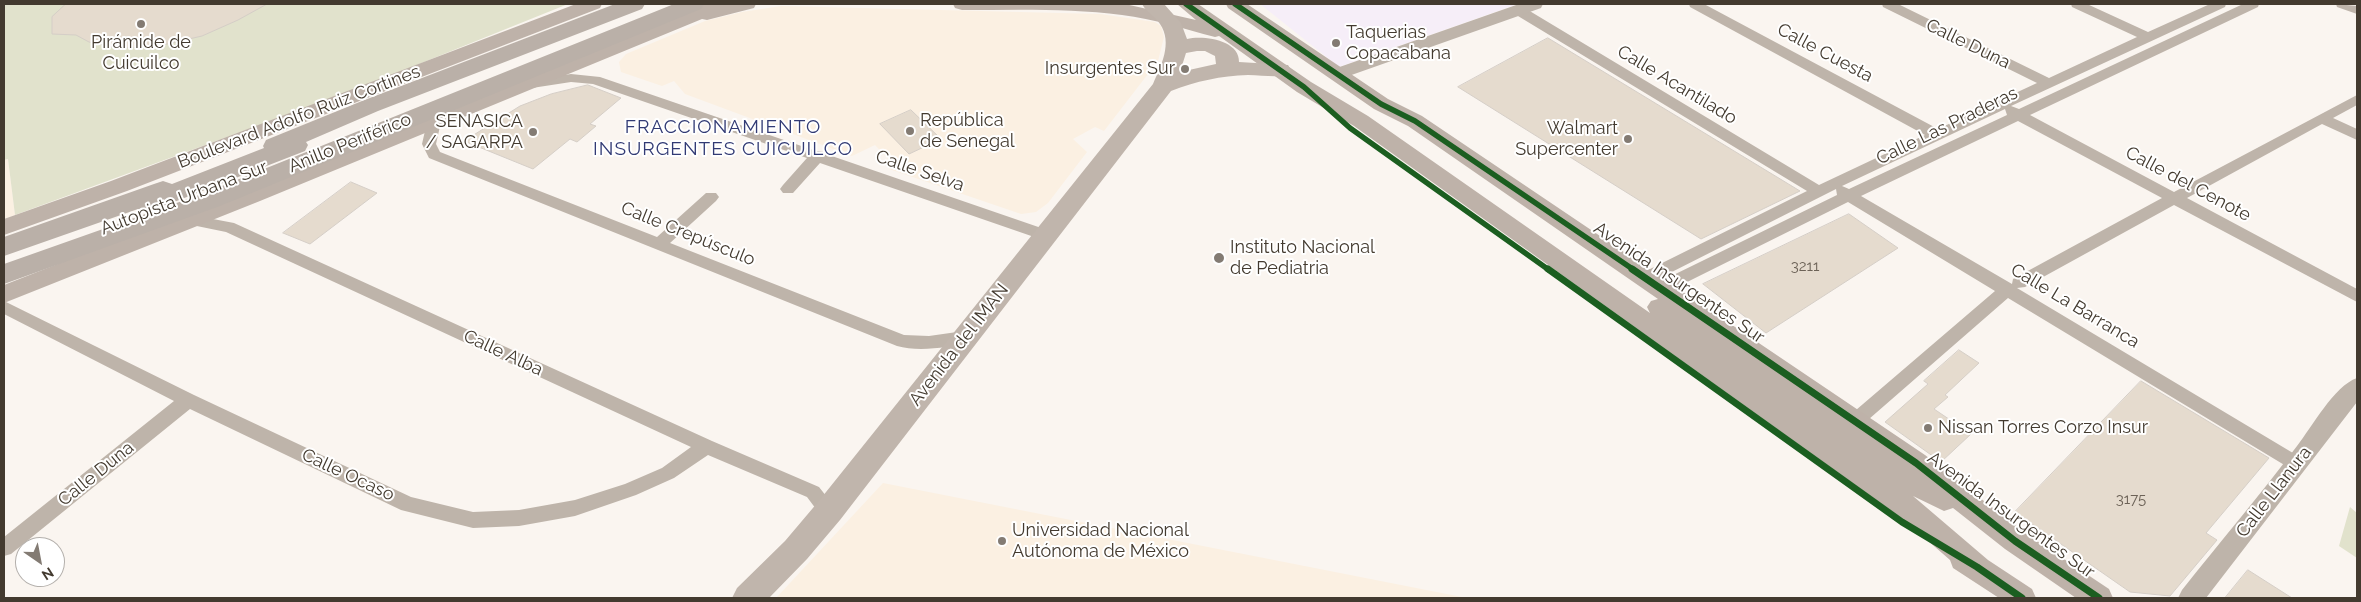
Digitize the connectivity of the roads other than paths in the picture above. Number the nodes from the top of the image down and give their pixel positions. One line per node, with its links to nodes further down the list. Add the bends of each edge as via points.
1 (594, 4): 20 (main road, Boulevard Adolfo Ruiz Cortines)
2 (634, 4): 39 (highway, Anillo Periférico, via 370,106)
3 (653, 4): 47 (highway, Autopista Urbana Sur, via 90,226)
4 (721, 4): 16 (main road)
5 (747, 4): 16 (main road)
6 (962, 4): 19 (main road)
7 (1186, 4): 21 (main road)
8 (1235, 4): 26 (main road, Avenida Insurgentes Sur)
9 (1535, 4): 17 (street)
10 (1695, 4): 36 (street, Calle Cuesta)
11 (1888, 4): 27 (street, Calle Duna)
12 (2077, 4): 22 (street)
13 (2220, 4): 22 (street, Calle Las Praderas)
14 (2253, 4): 33 (street, Calle Las Praderas)
15 (2342, 4): 18 (street)
16 (681, 9): 28 (main road); 49 (highway, Autopista Urbana Sur); 50 (highway, Anillo Periférico, via 220,196)
17 (1518, 10): 26 (street); 40 (street, Calle Acantilado)
18 (2357, 10)
19 (1160, 11): 21 (main road); 23 (main road, Avenida del IMAN, via 1175,29)
20 (550, 20): 39 (highway); 47 (main road, Boulevard Adolfo Ruiz Cortines, via 119,186)
21 (1230, 35): 25 (main road)
22 (2148, 37): 27 (street, Calle Las Praderas)
23 (1177, 48): 24 (main road, via 1194,44 1211,46 1228,56); 29 (main road, Avenida del IMAN)
24 (1227, 69): 25 (main road, Avenida del IMAN); 29 (main road, Avenida del IMAN, via 1190,75)
25 (1280, 70): 68 (main road, via 1350,128 1894,517)
26 (1337, 74): 31 (main road, Avenida Insurgentes Sur)
27 (2048, 84): 32 (street, Calle Las Praderas)
28 (522, 85): 35 (main road); 38 (street, Calle Selva, via 561,79 595,80)
29 (1163, 86): 46 (main road, Avenida del IMAN)
30 (2357, 99): 34 (street)
31 (1381, 104): 52 (main road, Avenida Insurgentes Sur, via 1415,121); 65 (main road, Avenida Insurgentes Sur, via 1403,128 1902,477)
32 (2001, 105): 33 (street, Calle del Cenote); 36 (street, Calle Las Praderas)
33 (2018, 114): 42 (street, Calle Las Praderas); 44 (street, Calle del Cenote)
34 (2321, 118): 37 (street); 44 (street)
35 (434, 122): 45 (main road); 48 (street, Calle Crepúsculo, via 429,144 434,156)
36 (1937, 135): 40 (street, Calle Las Praderas)
37 (2357, 135)
38 (819, 155): 41 (street); 46 (street, Calle Selva)
39 (228, 166): 47 (highway, Anillo Periférico)
40 (1824, 188): 42 (street, Calle La Barranca); 52 (street, Calle Las Praderas)
41 (788, 189)
42 (1850, 195): 52 (street, Calle Las Praderas); 53 (street, Calle La Barranca)
43 (711, 197): 48 (street)
44 (2175, 199): 53 (street); 56 (street, Calle del Cenote)
45 (192, 220): 51 (main road); 62 (street, Calle Alba, via 229,227)
46 (1046, 235): 58 (main road, Avenida del IMAN)
47 (7, 243)
48 (659, 244): 58 (street, Calle Crepúsculo, via 903,341)
49 (4, 267)
50 (4, 274)
51 (40, 280): 54 (highway); 55 (main road)
52 (1654, 283): 61 (main road, Avenida Insurgentes Sur)
53 (2013, 286): 61 (street); 63 (street, Calle La Barranca)
54 (4, 288)
55 (4, 294)
56 (2357, 296)
57 (4, 308): 60 (street, Calle Ocaso)
58 (964, 338): 64 (main road, Avenida del IMAN, via 846,490)
59 (2357, 387): 63 (street, Calle Llanura)
60 (188, 400): 62 (street, Calle Ocaso, via 408,504 473,520 519,518 575,508 630,490 668,473); 66 (street, Calle Duna)
61 (1855, 421): 65 (main road, Avenida Insurgentes Sur, via 1916,463)
62 (706, 446): 64 (street, Calle Alba)
63 (2297, 464): 70 (street, Calle Llanura)
64 (821, 502): 67 (main road, Avenida del IMAN, via 796,550)
65 (2015, 541): 69 (main road, Avenida Insurgentes Sur)
66 (4, 548)
67 (748, 598)
68 (2022, 598)
69 (2099, 598)
70 (2191, 598)

